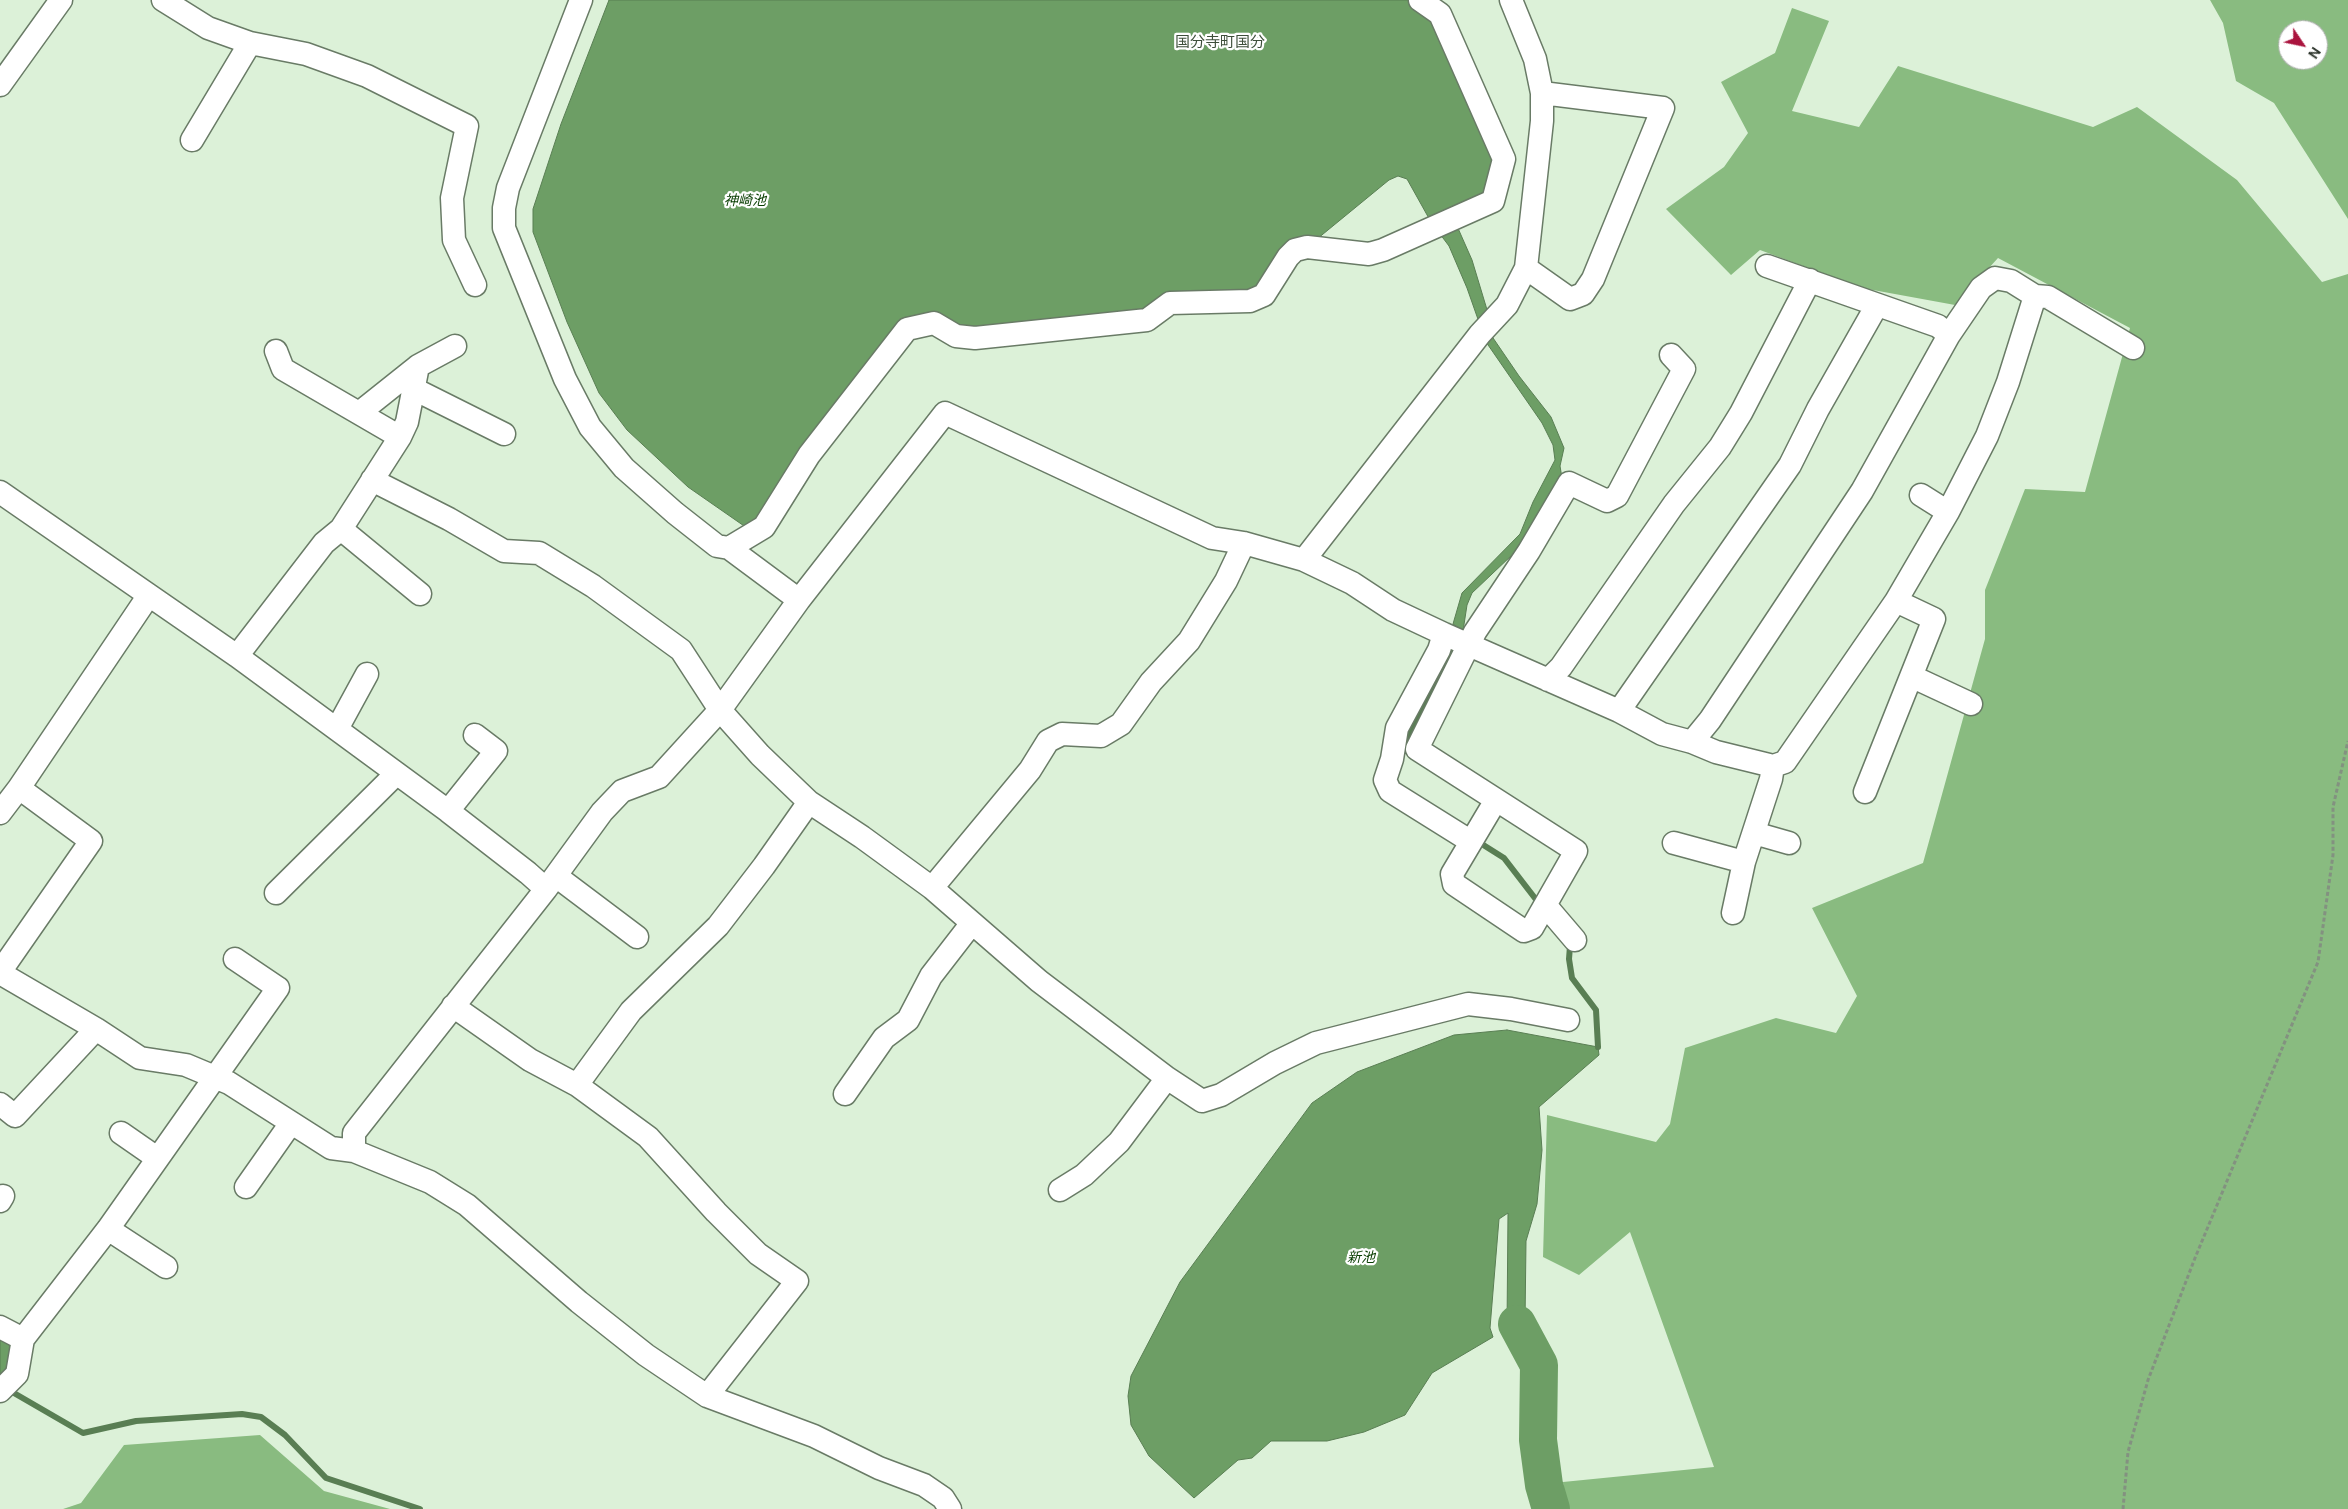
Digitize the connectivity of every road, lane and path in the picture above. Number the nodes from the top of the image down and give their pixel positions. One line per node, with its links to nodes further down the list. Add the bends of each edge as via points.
1 (163, 0): 6 (street, via 208,28)
2 (581, 0): 32 (street, via 508,188 504,228 565,379 590,427 624,468 675,513 717,546)
3 (1420, 0): 32 (street, via 1440,14 1504,159 1493,201 1369,254 1307,247 1295,250 1264,295 1250,301 1170,303 1147,320 975,338 956,336 934,324 907,328 809,455 764,527)
4 (1511, 0): 8 (street, via 1535,59)
5 (59, 1): 7 (street)
6 (250, 43): 9 (street); 13 (street, via 306,54 367,76 467,126 452,198 454,240)
7 (0, 84)
8 (1542, 93): 11 (street, via 1542,121); 11 (street, via 1662,108 1593,279 1583,294 1570,299)
9 (192, 140)
10 (1767, 266): 12 (street)
11 (1526, 268): 33 (street, via 1507,305)
12 (1810, 280): 15 (street); 42 (street, via 1720,447 1674,504 1561,667)
13 (475, 285)
14 (2035, 296): 16 (street, via 2011,281 1995,278 1981,288); 18 (street, via 2048,297); 29 (street, via 1990,427)
15 (1877, 305): 16 (street, via 1938,326); 45 (street, via 1790,465)
16 (1949, 335): 49 (street, via 1862,491 1710,720)
17 (455, 346): 21 (street)
18 (2133, 348)
19 (276, 351): 23 (street, via 284,368)
20 (1671, 355): 38 (street, via 1684,369 1617,496 1607,501 1569,483 1475,632)
21 (418, 366): 22 (street); 23 (street)
22 (414, 389): 24 (street); 25 (street, via 407,422)
23 (359, 413): 25 (street)
24 (504, 434)
25 (400, 437): 26 (street)
26 (372, 480): 30 (street); 44 (street, via 504,551 539,553 593,586 682,650)
27 (0, 492): 35 (street)
28 (1921, 496): 29 (street)
29 (1948, 512): 37 (street)
30 (341, 529): 34 (street); 39 (street, via 324,543)
31 (1244, 543): 33 (street); 36 (street, via 1212,538 945,413); 64 (street, via 1226,580 1189,640 1151,682 1120,724 1101,736 1062,734 1048,741 1030,770)
32 (729, 548): 36 (street)
33 (1304, 560): 38 (street, via 1352,583 1393,610)
34 (420, 594)
35 (149, 595): 39 (street); 52 (street)
36 (799, 600): 44 (street)
37 (1896, 601): 41 (street, via 1934,619); 50 (street, via 1785,762)
38 (1455, 639): 42 (street); 54 (street, via 1417,748); 59 (street, via 1439,650 1398,728 1385,780 1390,791)
39 (237, 656): 46 (street)
40 (367, 674): 46 (street)
41 (1913, 677): 43 (street); 53 (street)
42 (1548, 680): 45 (street)
43 (1971, 704)
44 (720, 710): 55 (street, via 760,755); 63 (street, via 659,777 622,792 609,805)
45 (1619, 712): 49 (street, via 1662,734)
46 (337, 729): 51 (street)
47 (475, 735): 56 (street, via 496,751)
48 (2348, 740): 94 (path, via 2333,807 2333,855 2318,962 2148,1380 2128,1452)
49 (1692, 742): 50 (street, via 1716,752)
50 (1773, 766): 58 (street)
51 (396, 774): 56 (street); 65 (street)
52 (18, 788): 57 (street); 72 (street, via 91,842)
53 (1865, 792)
54 (1496, 800): 59 (street); 66 (street, via 1576,851)
55 (809, 802): 64 (street, via 862,836); 78 (street, via 718,926 632,1011)
56 (448, 811): 63 (street)
57 (0, 812)
58 (1754, 833): 61 (street); 62 (street)
59 (1470, 841): 66 (street, via 1452,874 1454,884 1524,931 1532,928)
60 (1674, 843): 62 (street)
61 (1789, 843)
62 (1744, 862): 67 (street)
63 (551, 882): 69 (street); 73 (street)
64 (932, 888): 68 (street)
65 (276, 893)
66 (1546, 906): 70 (street)
67 (1733, 913)
68 (972, 923): 77 (street, via 1039,981); 79 (street, via 931,976 908,1020 884,1038)
69 (638, 937)
70 (1575, 940)
71 (235, 959): 76 (street, via 278,988)
72 (0, 973): 75 (street)
73 (453, 1006): 78 (street, via 530,1060); 83 (street, via 354,1134)
74 (1568, 1020): 77 (street, via 1468,1004 1316,1043 1221,1095 1202,1101)
75 (96, 1029): 76 (street, via 140,1058 186,1066); 80 (street, via 15,1116)
76 (215, 1078): 81 (street, via 229,1083); 84 (street)
77 (1167, 1078): 86 (street, via 1119,1142 1084,1175)
78 (577, 1086): 92 (street, via 648,1137 758,1254 797,1281)
79 (845, 1094)
80 (0, 1104)
81 (291, 1123): 83 (street, via 330,1148); 85 (street)
82 (121, 1133): 84 (street)
83 (354, 1152): 92 (street, via 430,1182 467,1205 578,1302 646,1355)
84 (158, 1158): 87 (street)
85 (246, 1187)
86 (1060, 1190)
87 (108, 1229): 88 (street); 90 (street)
88 (166, 1267)
89 (0, 1327): 90 (street)
90 (23, 1339): 91 (street, via 17,1374)
91 (6, 1385)
92 (707, 1396): 93 (street, via 814,1436 879,1468 924,1485 942,1498)
93 (950, 1509)
94 (2123, 1509)

